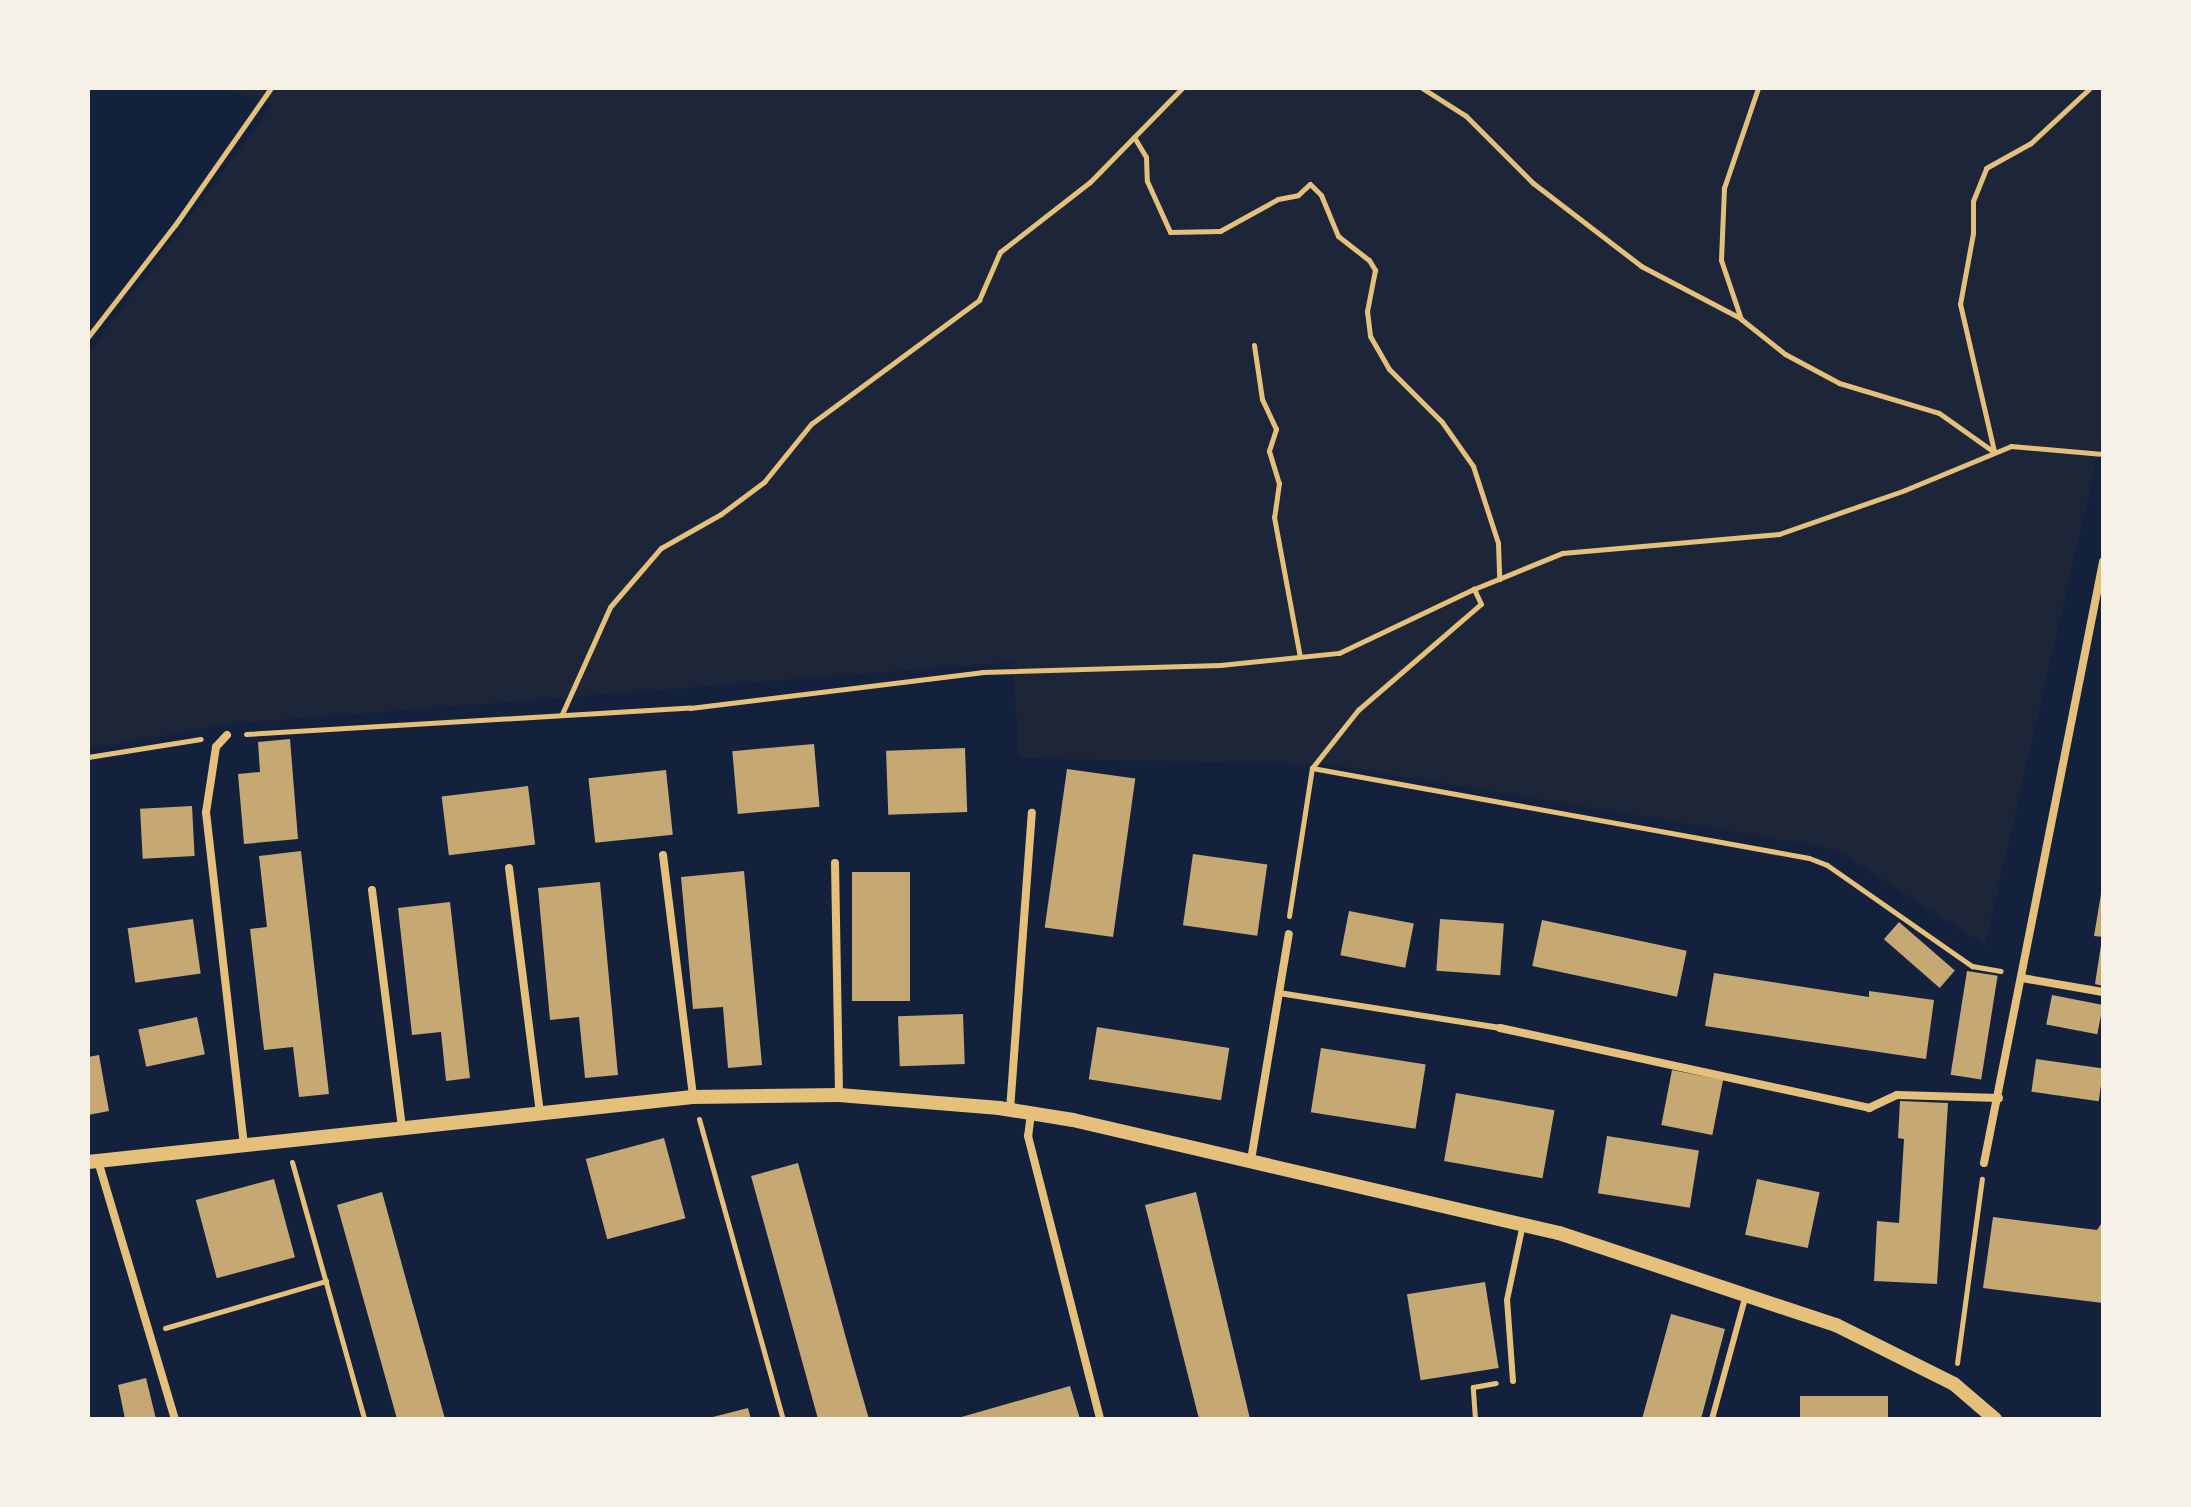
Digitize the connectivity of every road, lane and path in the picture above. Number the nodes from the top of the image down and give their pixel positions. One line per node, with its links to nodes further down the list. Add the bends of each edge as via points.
1 (271, 88): 8 (path)
2 (1182, 88): 6 (path)
3 (1422, 88): 7 (path, via 1466,116 1533,183 1641,266)
4 (1758, 88): 7 (path, via 1724,188 1721,260)
5 (2090, 88): 10 (path, via 2031,143 1986,168 1973,201 1973,233 1960,304)
6 (1134, 137): 13 (path, via 1146,157 1147,181 1170,232 1220,231 1278,199 1298,195 1310,184 1321,195 1338,236 1375,270 1367,311 1370,336 1389,369 1442,422 1473,466 1498,543); 16 (path, via 1090,182 1000,252 979,300 811,424 764,482 661,548 610,607)
7 (1741, 319): 10 (path, via 1785,354 1839,383 1939,413)
8 (88, 337)
9 (1254, 345): 15 (path, via 1262,399 1276,429 1269,451 1279,483 1274,517)
10 (1995, 452): 11 (path, via 2011,446); 13 (path, via 1779,534 1562,553)
11 (2103, 454)
12 (2103, 562): 26 (street)
13 (1499, 579): 14 (path)
14 (1474, 589): 15 (path, via 1339,653); 19 (path, via 1481,604 1358,710)
15 (1300, 657): 16 (path, via 1220,665 982,672 690,708)
16 (561, 715): 17 (path)
17 (227, 735): 18 (path); 38 (street, via 216,747 206,812)
18 (88, 757)
19 (1312, 768): 25 (path); 26 (path, via 1809,858 1827,865 1972,966)
20 (1032, 813): 33 (street)
21 (663, 855): 31 (street)
22 (835, 863): 30 (street)
23 (509, 868): 34 (street)
24 (372, 890): 36 (street)
25 (1289, 934): 28 (street)
26 (2022, 978): 27 (street); 32 (street)
27 (2103, 992)
28 (1279, 993): 29 (lane); 39 (street)
29 (1500, 1028): 32 (street, via 1869,1108 1897,1095)
30 (839, 1095): 31 (street); 33 (street)
31 (693, 1097): 34 (street); 50 (path)
32 (1999, 1098): 41 (street)
33 (1010, 1110): 35 (street)
34 (540, 1112): 36 (street)
35 (1031, 1113): 39 (street); 51 (street, via 1028,1136)
36 (402, 1127): 37 (street)
37 (287, 1139): 38 (street); 43 (path)
38 (244, 1143): 40 (street)
39 (1251, 1160): 42 (street)
40 (93, 1161): 45 (street)
41 (1984, 1163): 47 (path)
42 (1523, 1224): 44 (street); 46 (lane, via 1507,1300)
43 (326, 1281): 45 (path); 49 (path)
44 (1746, 1295): 47 (street, via 1836,1325); 53 (lane)
45 (150, 1332): 48 (street)
46 (1513, 1381): 52 (path, via 1473,1387)
47 (1954, 1384): 54 (street)
48 (175, 1419)
49 (364, 1419)
50 (783, 1419)
51 (1100, 1419)
52 (1475, 1419)
53 (1712, 1419)
54 (1995, 1419)

